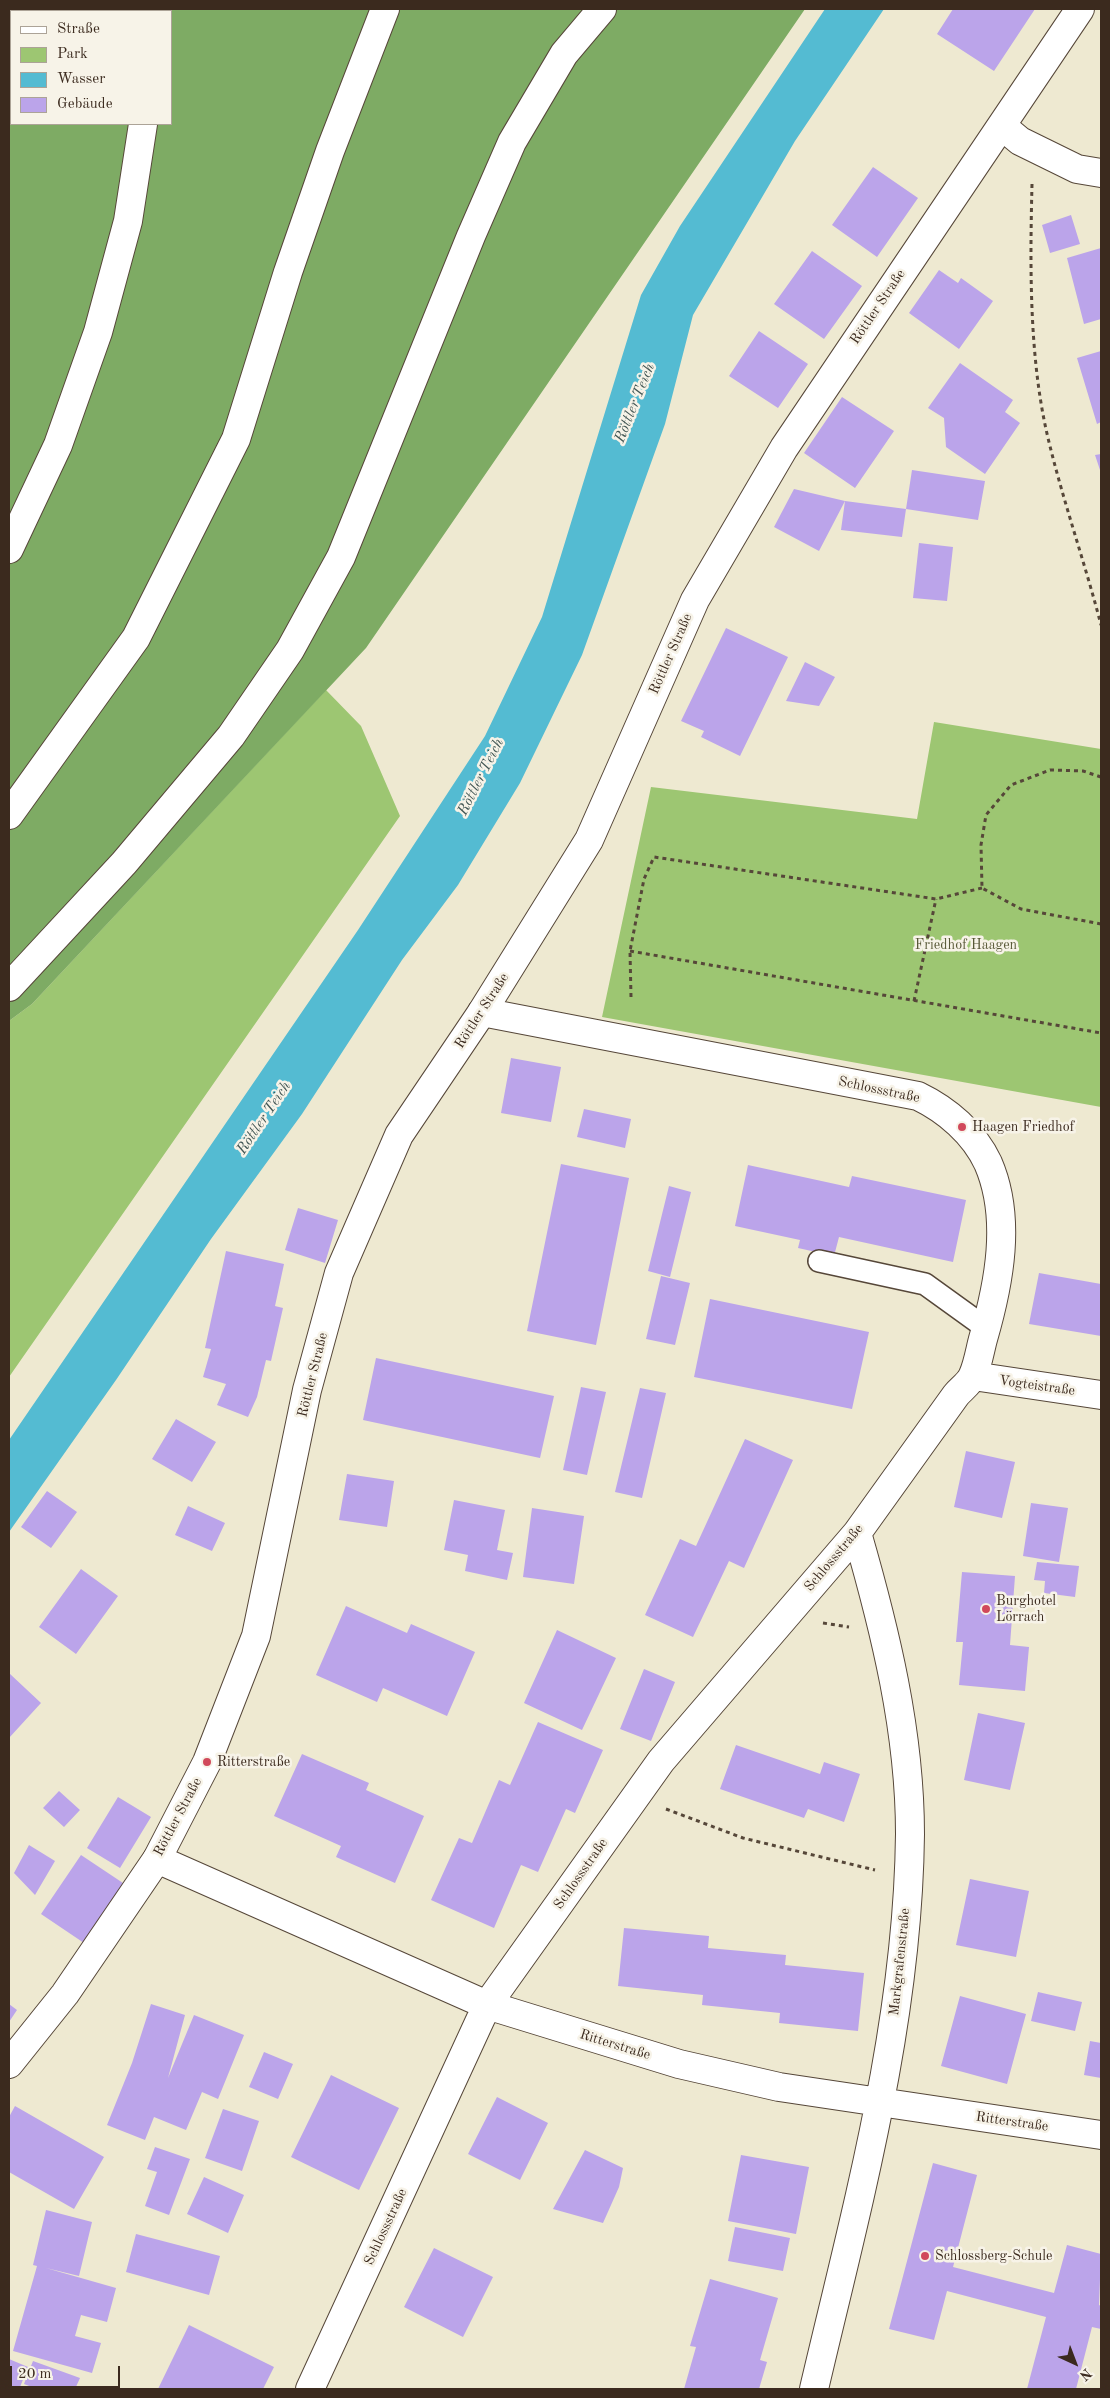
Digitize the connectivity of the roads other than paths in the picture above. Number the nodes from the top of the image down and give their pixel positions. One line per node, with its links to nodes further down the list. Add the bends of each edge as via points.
1 (385, 9): 8 (main road, via 294,254 236,439 136,638)
2 (602, 9): 9 (main road, via 564,54 512,142 341,557 290,650 231,736 124,863)
3 (1080, 9): 5 (main road, Röttler Straße)
4 (143, 125): 7 (main road, via 128,221 98,332 58,445)
5 (1002, 126): 6 (main road, via 1020,141 1077,169); 10 (main road, Röttler Straße, via 880,302 779,457 695,600 589,840)
6 (1101, 173)
7 (9, 549)
8 (9, 815)
9 (9, 987)
10 (482, 1012): 12 (main road, Schlossstraße, via 918,1096 938,1106 975,1142 988,1163 995,1188 1001,1232 998,1270); 16 (main road, Röttler Straße, via 399,1135 339,1273 307,1390 256,1636 207,1762)
11 (819, 1261): 12 (lane, via 926,1284)
12 (986, 1328): 13 (main road, Schlossstraße)
13 (973, 1376): 14 (main road, Vogteistraße); 15 (main road, Schlossstraße)
14 (1101, 1395)
15 (857, 1533): 17 (main road, Schlossstraße, via 661,1760); 19 (main road, Markgrafenstraße, via 879,1609 902,1724 910,1832 905,1943)
16 (157, 1860): 17 (main road, Ritterstraße); 18 (main road, Röttler Straße, via 65,1994)
17 (487, 2005): 19 (main road, Ritterstraße, via 679,2064 779,2087); 21 (main road, Schlossstraße)
18 (9, 2064)
19 (881, 2103): 20 (main road, Ritterstraße); 22 (main road, Markgrafenstraße)
20 (1101, 2135)
21 (310, 2389)
22 (814, 2389)

